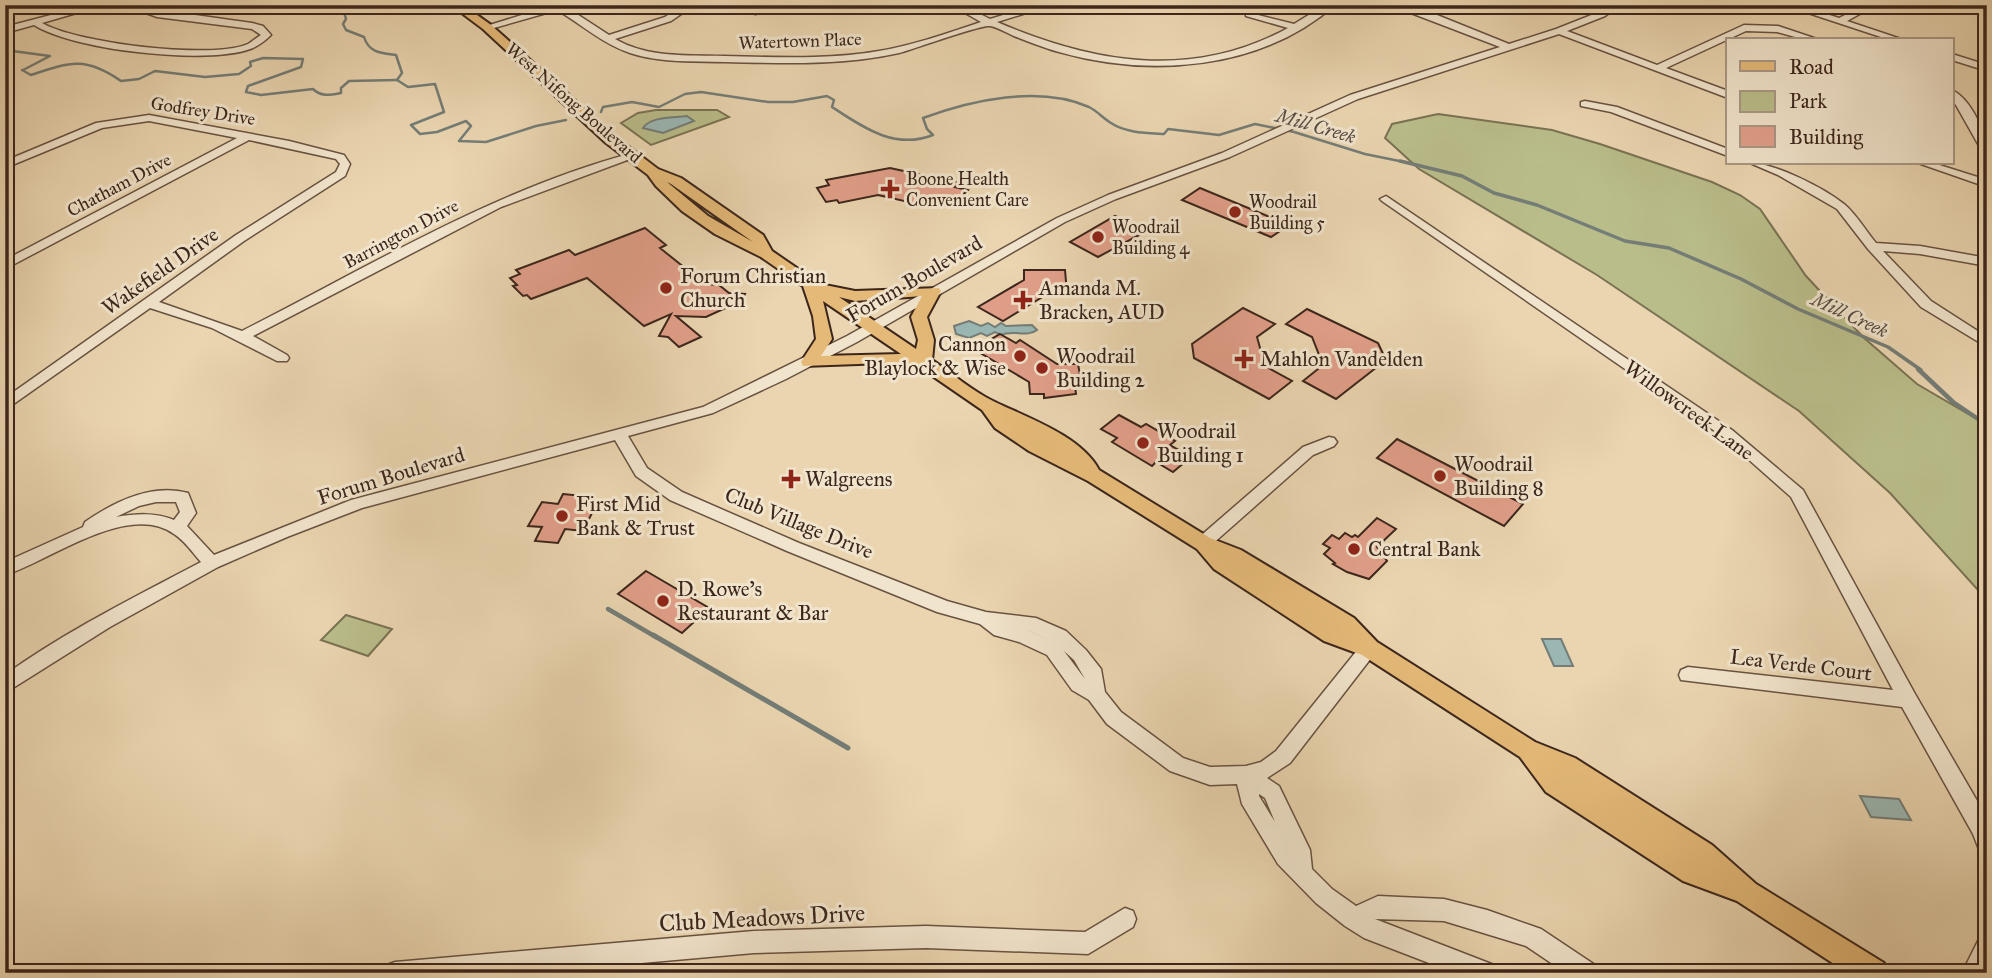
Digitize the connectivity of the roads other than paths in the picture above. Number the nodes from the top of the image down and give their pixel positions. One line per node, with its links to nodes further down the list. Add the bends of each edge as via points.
1 (100, 5): 17 (street)
2 (128, 5): 17 (street, via 157,14 260,28 265,35 257,43 221,54 197,54 67,37)
3 (690, 5): 23 (street, via 668,19)
4 (712, 5): 14 (street)
5 (955, 5): 18 (street)
6 (1048, 5): 18 (street, Watertown Place)
7 (1331, 5): 20 (street)
8 (1394, 5): 26 (street)
9 (1788, 5): 16 (street)
10 (1872, 5): 16 (street)
11 (460, 6): 19 (main road, West Nifong Boulevard)
12 (561, 6): 19 (street); 23 (street, Watertown Place)
13 (1611, 6): 22 (street, Forum Boulevard)
14 (756, 11)
15 (1250, 14): 20 (street)
16 (1840, 21): 25 (street)
17 (35, 22): 21 (street)
18 (985, 22): 20 (street, via 1083,58 1162,63 1217,58); 23 (street, Watertown Place, via 921,45 839,60 666,58 623,47)
19 (488, 27): 36 (main road, West Nifong Boulevard)
20 (1294, 27)
21 (5, 30)
22 (1559, 31): 26 (street, Forum Boulevard); 29 (street)
23 (608, 38)
24 (1808, 38): 29 (street, via 1778,29 1744,28)
25 (1893, 38)
26 (1508, 47): 53 (street, Forum Boulevard, via 1354,97 1226,155 1112,197)
27 (1954, 58): 28 (street)
28 (1987, 68)
29 (1656, 69): 30 (street)
30 (1726, 94)
31 (1954, 95): 34 (street)
32 (1585, 104): 35 (street, via 1613,109)
33 (248, 136): 39 (street, Godfrey Drive, via 166,119 121,120); 42 (street, Godfrey Drive, via 340,157 345,164); 51 (street, Chatham Drive)
34 (1987, 151)
35 (1726, 152)
36 (633, 156): 41 (main road, West Nifong Boulevard); 56 (street, Barrington Drive, via 599,172 578,175 497,205)
37 (1758, 164): 48 (street, via 1841,206)
38 (1926, 164): 43 (street)
39 (5, 165)
40 (1987, 167): 43 (street)
41 (653, 172): 45 (main road, West Nifong Boulevard, via 659,185); 47 (main road, West Nifong Boulevard, via 677,181)
42 (341, 174): 54 (street, Wakefield Drive)
43 (1973, 180): 44 (street)
44 (1987, 184)
45 (675, 198): 47 (main road, via 685,197 705,210); 49 (main road, West Nifong Boulevard, via 741,244)
46 (1386, 200): 72 (street, Willowcreek Lane, via 1727,433 1797,494)
47 (725, 215): 49 (main road, West Nifong Boulevard, via 758,238)
48 (1872, 246): 50 (street); 57 (street, via 1926,304)
49 (766, 254): 52 (main road, West Nifong Boulevard)
50 (1987, 262)
51 (5, 265)
52 (810, 285): 53 (main road, via 855,296); 55 (main road, West Nifong Boulevard); 59 (main road, via 824,340)
53 (933, 291): 55 (street, Forum Boulevard); 60 (main road, via 919,317 926,340)
54 (148, 303): 56 (street); 61 (street, Wakefield Drive)
55 (871, 328): 59 (street, Forum Boulevard); 60 (main road, West Nifong Boulevard)
56 (245, 335): 58 (street)
57 (1987, 344)
58 (282, 358)
59 (809, 362): 60 (main road, via 886,358); 62 (street, Forum Boulevard, via 708,410)
60 (923, 362): 66 (main road, West Nifong Boulevard, via 988,406 1001,424 1036,447 1095,476)
61 (5, 405)
62 (620, 434): 67 (street, Forum Boulevard, via 357,504); 73 (street, Club Village Drive, via 641,472 659,487 1053,650 1079,685 1096,694 1114,718 1177,765 1210,776)
63 (1329, 442): 66 (street, via 1308,451)
64 (177, 527): 65 (street, via 160,521); 65 (street, via 188,513 182,497 162,495 126,504); 67 (street)
65 (86, 530): 68 (street)
66 (1203, 543): 69 (main road, West Nifong Boulevard, via 1221,564 1332,635)
67 (212, 563): 71 (street, Forum Boulevard, via 104,622)
68 (5, 569)
69 (1369, 648): 73 (street, Club Village Drive, via 1283,757 1267,769); 81 (main road, West Nifong Boulevard, via 1527,749 1555,784 1692,872 1747,893)
70 (1688, 675): 72 (street, Lea Verde Court)
71 (5, 685)
72 (1908, 700): 74 (street, Willowcreek Lane)
73 (1246, 775): 75 (street, via 1249,798 1286,857)
74 (1987, 845)
75 (1353, 918): 79 (street, via 1372,930); 80 (street, via 1378,907 1466,916 1533,937)
76 (1125, 919): 78 (street, Club Meadows Drive, via 1088,943 926,937 754,942)
77 (1987, 947): 82 (street)
78 (395, 973)
79 (1486, 973)
80 (1587, 973)
81 (1874, 973)
82 (1973, 973)

